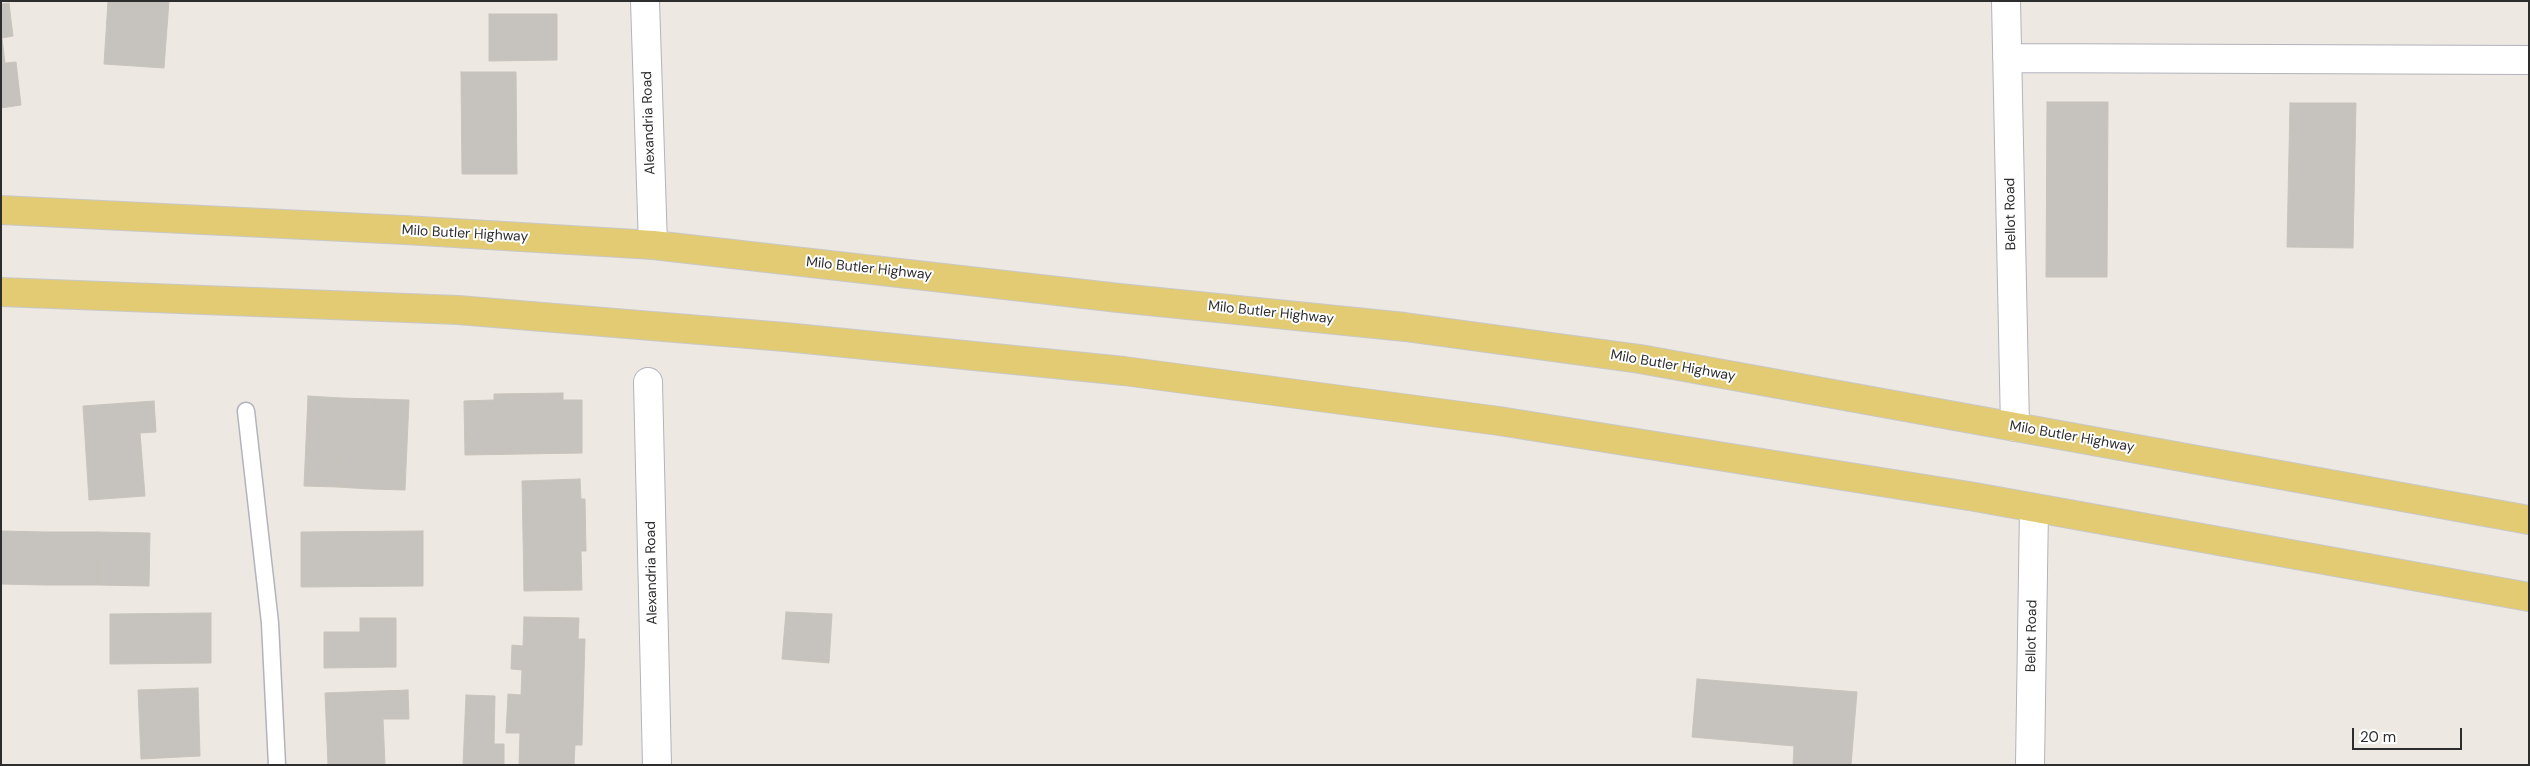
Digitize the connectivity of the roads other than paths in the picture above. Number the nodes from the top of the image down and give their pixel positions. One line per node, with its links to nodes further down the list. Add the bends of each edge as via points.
1 (645, 1): 6 (street, Alexandria Road)
2 (2006, 1): 3 (street, Bellot Road)
3 (2007, 58): 4 (street); 10 (street, Bellot Road)
4 (2529, 60)
5 (1, 210): 6 (main road, Milo Butler Highway)
6 (653, 245): 10 (main road, Milo Butler Highway, via 1119,298 1405,326 1640,359)
7 (1, 292): 11 (main road, via 458,310 785,337 1124,371 1499,421)
8 (648, 382): 15 (street, Alexandria Road)
9 (246, 411): 14 (lane, via 270,623)
10 (2015, 426): 12 (main road, Milo Butler Highway)
11 (2034, 508): 13 (main road); 16 (street, Bellot Road)
12 (2529, 520)
13 (2529, 597)
14 (277, 765)
15 (657, 765)
16 (2030, 765)

